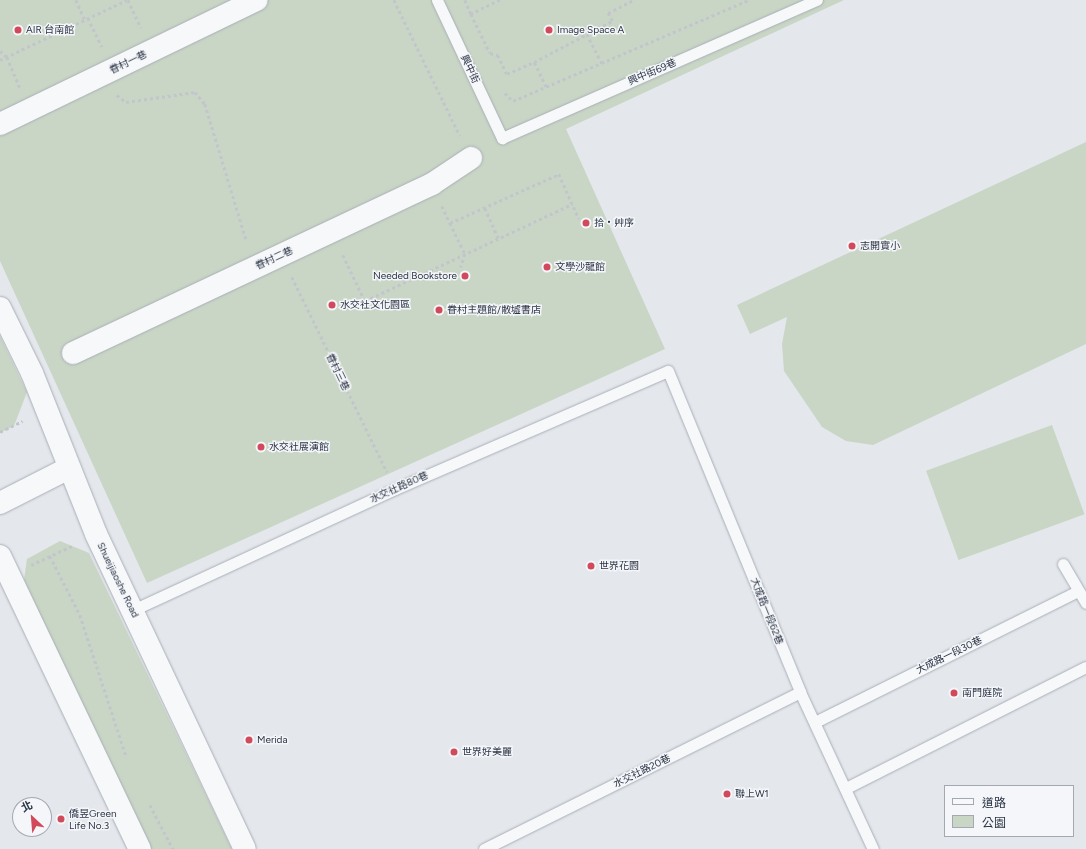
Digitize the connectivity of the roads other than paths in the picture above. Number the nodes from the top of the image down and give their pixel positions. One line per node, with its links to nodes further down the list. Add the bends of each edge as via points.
1 (257, 0): 6 (street, 眷村一巷)
2 (437, 0): 7 (lane, 興中街)
3 (812, 0): 5 (lane, 興中街69巷)
4 (817, 0): 5 (lane, 興中街69巷)
5 (802, 7): 7 (lane, 興中街69巷)
6 (0, 124)
7 (502, 138)
8 (471, 158): 10 (street, 眷村二巷, via 432,184)
9 (0, 308): 12 (street, Shueijiaoshe Road, via 32,372)
10 (73, 353)
11 (668, 371): 18 (lane, 水交社路80巷, via 395,489); 20 (lane, 大成路一段62巷)
12 (69, 468): 13 (street); 18 (street, Shueijiaoshe Road, via 96,534)
13 (0, 503)
14 (1063, 564): 16 (lane)
15 (4, 566): 23 (street)
16 (1078, 591): 17 (lane); 21 (lane, 大成路一段30巷)
17 (1086, 603)
18 (133, 610): 24 (street, Shueijiaoshe Road)
19 (1086, 667): 22 (lane)
20 (800, 692): 25 (lane, 水交社路20巷); 26 (lane, 大成路一段62巷)
21 (819, 720)
22 (850, 786)
23 (140, 849)
24 (245, 849)
25 (484, 849)
26 (873, 849)

